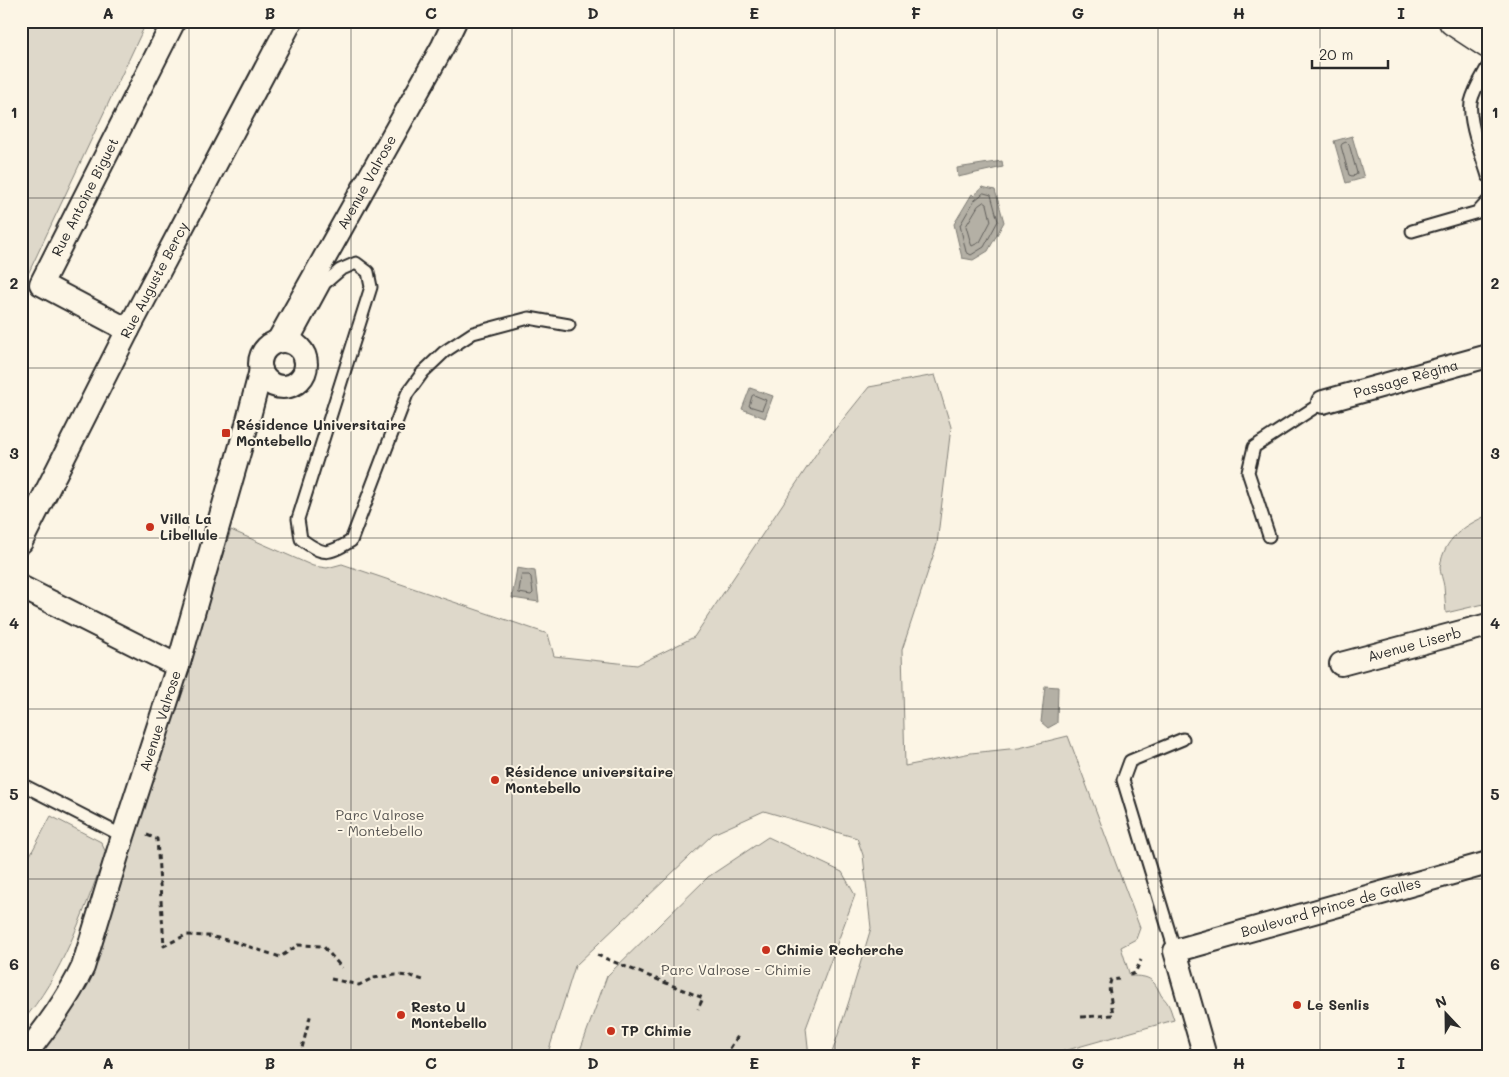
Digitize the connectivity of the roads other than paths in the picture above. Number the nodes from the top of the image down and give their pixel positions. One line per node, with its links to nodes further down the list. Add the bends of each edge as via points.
1 (174, 21): 13 (street, Rue Antoine Biguet, via 40,284)
2 (291, 21): 13 (street, Rue Auguste Bercy)
3 (448, 21): 7 (street)
4 (455, 21): 7 (street, Avenue Valrose)
5 (1452, 21): 6 (street)
6 (1488, 44)
7 (444, 46): 14 (street, Avenue Valrose)
8 (1488, 66): 9 (lane, via 1471,102 1471,118)
9 (1488, 176)
10 (1488, 201): 11 (lane, via 1478,212)
11 (1412, 231)
12 (569, 325): 14 (lane, via 529,318 473,333 444,352 423,372 406,394 351,541 334,551 318,551 302,539 298,520 371,287 368,272 356,263 340,270 325,283)
13 (128, 330): 19 (street, Rue Auguste Bercy)
14 (286, 342): 16 (street, Avenue Valrose, via 271,344 265,349); 16 (street, via 304,352 306,366 300,380 278,386 265,378)
15 (1488, 356): 17 (street, Passage Régina)
16 (261, 370): 23 (street, Avenue Valrose)
17 (1324, 402): 18 (lane, via 1254,447 1248,472)
18 (1269, 536)
19 (21, 542)
20 (21, 587): 23 (street)
21 (1488, 625): 22 (street, Avenue Liserb)
22 (1340, 664)
23 (178, 666): 26 (street, Avenue Valrose)
24 (1183, 738): 28 (lane, via 1130,761 1123,780)
25 (23, 786): 26 (lane)
26 (123, 836): 29 (street, Avenue Valrose, via 83,967 62,1006)
27 (1488, 863): 28 (street, Boulevard Prince de Galles)
28 (1174, 950): 30 (street)
29 (24, 1052)
30 (1205, 1056)

